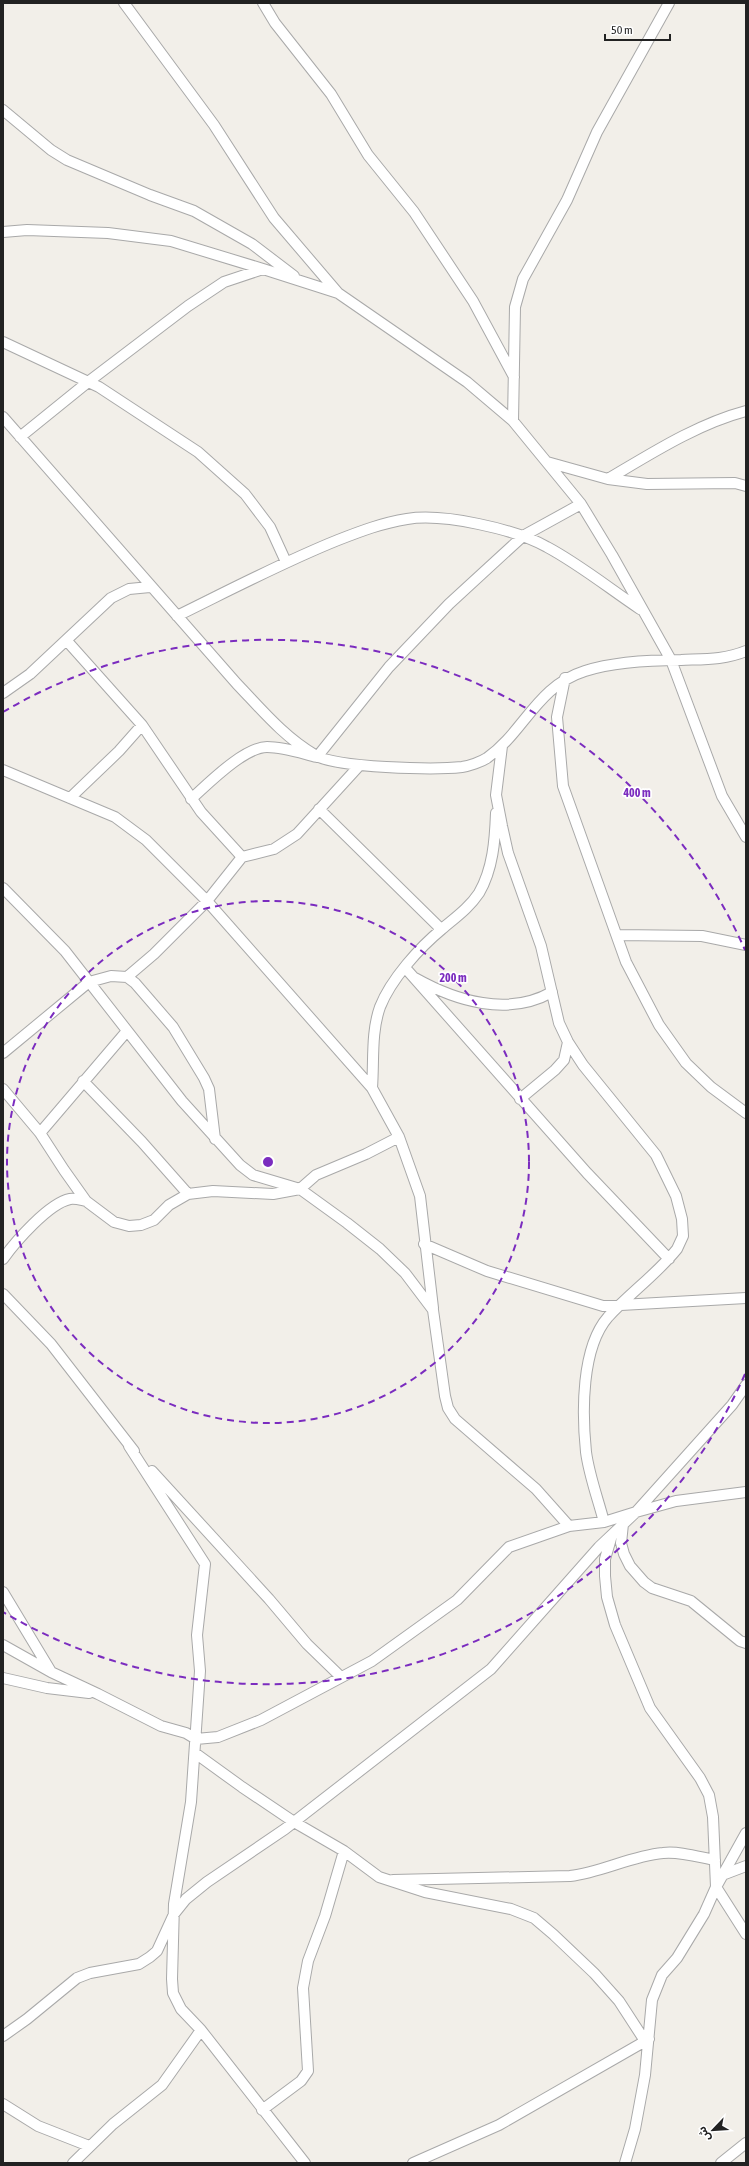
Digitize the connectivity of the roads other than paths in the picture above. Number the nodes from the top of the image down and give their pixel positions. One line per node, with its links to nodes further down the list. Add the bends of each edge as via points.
1 (124, 3): 8 (street, via 214,125 274,218)
2 (264, 3): 10 (street, via 274,23 331,94 368,155 414,212 473,301)
3 (669, 3): 10 (street, via 597,132 567,200 523,279 515,307)
4 (3, 110): 7 (street, via 51,150 68,160 150,196 194,211 252,244)
5 (3, 232): 6 (street, via 27,230 108,233 171,241)
6 (262, 269): 7 (street); 11 (street, via 224,282)
7 (300, 281): 8 (street)
8 (338, 293): 14 (street, via 467,382)
9 (3, 342): 11 (street)
10 (515, 379): 14 (street)
11 (88, 382): 15 (street); 21 (street, via 198,452 245,494 270,527)
12 (746, 411): 17 (street, via 695,431)
13 (3, 417): 15 (street)
14 (513, 421): 16 (street)
15 (20, 437): 22 (street)
16 (547, 462): 17 (street); 19 (street)
17 (608, 479): 18 (street, via 647,484 735,483)
18 (746, 486)
19 (581, 504): 20 (street); 23 (street)
20 (523, 536): 21 (street, via 476,524 408,519 377,525); 23 (street, via 548,547); 32 (street, via 450,604 389,668)
21 (286, 562): 24 (street)
22 (150, 587): 24 (street); 25 (street, via 129,590 111,598)
23 (642, 610): 27 (street)
24 (177, 616): 32 (street, via 276,724)
25 (67, 641): 29 (street, via 30,674); 30 (street)
26 (746, 651): 27 (street, via 730,658 704,661)
27 (671, 660): 28 (street, via 606,666); 39 (street, via 722,796)
28 (565, 678): 31 (street, via 540,700); 44 (street, via 557,717 563,786)
29 (3, 693)
30 (142, 725): 36 (street); 37 (street)
31 (502, 746): 33 (street, via 486,760 462,767); 35 (street)
32 (316, 756): 33 (street); 37 (street, via 266,747 254,750 233,763)
33 (359, 766): 38 (street)
34 (3, 770): 36 (street)
35 (496, 795): 43 (street, via 491,865 479,892 464,912); 49 (street, via 508,853 541,946)
36 (70, 798): 42 (street, via 115,817 146,840)
37 (191, 799): 40 (street)
38 (319, 809): 40 (street, via 297,834 286,842 274,849); 43 (street)
39 (746, 836)
40 (242, 857): 42 (street)
41 (3, 888): 48 (street, via 39,923)
42 (207, 901): 47 (street); 54 (street)
43 (441, 929): 46 (street, via 419,950)
44 (617, 935): 45 (street, via 702,936); 57 (street, via 640,992 668,1038 700,1077)
45 (746, 945)
46 (403, 974): 49 (street, via 462,1000 476,1003 520,1003 542,998); 54 (street, via 381,1006 375,1025); 56 (street)
47 (127, 977): 48 (street, via 111,976); 60 (street, via 173,1028 204,1078 209,1090)
48 (89, 982): 50 (street); 52 (street)
49 (552, 992): 51 (street, via 559,1023)
50 (127, 1031): 53 (street); 60 (street, via 182,1101)
51 (568, 1042): 56 (street, via 564,1060); 65 (street, via 656,1156 676,1196 683,1236)
52 (3, 1053)
53 (83, 1081): 58 (street); 62 (street)
54 (372, 1088): 59 (street)
55 (3, 1089): 58 (street)
56 (520, 1099): 65 (street)
57 (746, 1114)
58 (40, 1133): 63 (street)
59 (399, 1137): 61 (street, via 316,1176); 64 (street, via 420,1196)
60 (216, 1139): 61 (street, via 253,1175)
61 (300, 1189): 62 (street, via 273,1194 214,1191); 70 (street, via 380,1249 406,1273)
62 (188, 1194): 63 (street, via 169,1206 154,1220 129,1226 114,1222)
63 (86, 1201): 66 (street, via 70,1199 56,1206 13,1244)
64 (424, 1244): 69 (street, via 487,1271 589,1303); 70 (street)
65 (669, 1258): 69 (street)
66 (3, 1259)
67 (3, 1294): 72 (street, via 51,1344)
68 (746, 1298): 69 (street, via 666,1301)
69 (619, 1306): 75 (street, via 597,1334 591,1354 584,1417 586,1453)
70 (433, 1310): 77 (street, via 448,1408 455,1419 536,1489)
71 (746, 1385): 74 (street, via 732,1405)
72 (129, 1446): 83 (street, via 307,1644); 86 (street, via 205,1564 197,1635 200,1671)
73 (746, 1492): 74 (street, via 676,1501)
74 (636, 1512): 75 (street); 76 (street)
75 (604, 1522): 77 (street)
76 (623, 1524): 78 (street); 80 (street, via 621,1542 624,1554 630,1566 644,1582 652,1588 691,1601 740,1641)
77 (569, 1526): 83 (street, via 509,1548 457,1600 372,1661)
78 (612, 1535): 88 (street, via 564,1584 491,1669); 91 (street, via 605,1559 605,1576 607,1597 615,1625 650,1708 700,1778 709,1795)
79 (3, 1592): 82 (street)
80 (746, 1643)
81 (3, 1646): 82 (street)
82 (51, 1672): 85 (street)
83 (341, 1677): 86 (street, via 261,1720 218,1737)
84 (3, 1678): 85 (street, via 47,1688)
85 (98, 1694): 86 (street, via 161,1726 186,1733)
86 (196, 1739): 87 (street)
87 (195, 1753): 88 (street); 96 (street, via 191,1802)
88 (294, 1822): 90 (street); 96 (street, via 194,1892)
89 (746, 1833): 93 (street)
90 (344, 1851): 94 (street); 102 (street, via 325,1916 308,1961 303,1988 308,2071 301,2081)
91 (715, 1860): 94 (street, via 665,1853 639,1857 591,1873 570,1876); 95 (street)
92 (746, 1866): 93 (street)
93 (725, 1874): 95 (street)
94 (387, 1880): 100 (street, via 425,1892 510,1909 534,1918 599,1978)
95 (716, 1887): 97 (street); 100 (street, via 704,1914 677,1958 662,1975 652,2000)
96 (174, 1914): 98 (street, via 173,1993 181,2009); 99 (street, via 157,1951 150,1957 139,1964 90,1973 77,1978)
97 (746, 1934)
98 (201, 2030): 102 (street); 104 (street, via 162,2086)
99 (3, 2036)
100 (647, 2040): 107 (street, via 499,2125); 108 (street, via 635,2129)
101 (3, 2104): 104 (street, via 38,2126)
102 (262, 2110): 106 (street)
103 (746, 2143): 109 (street)
104 (89, 2146): 105 (street)
105 (73, 2163)
106 (305, 2163)
107 (413, 2163)
108 (625, 2163)
109 (721, 2163)

